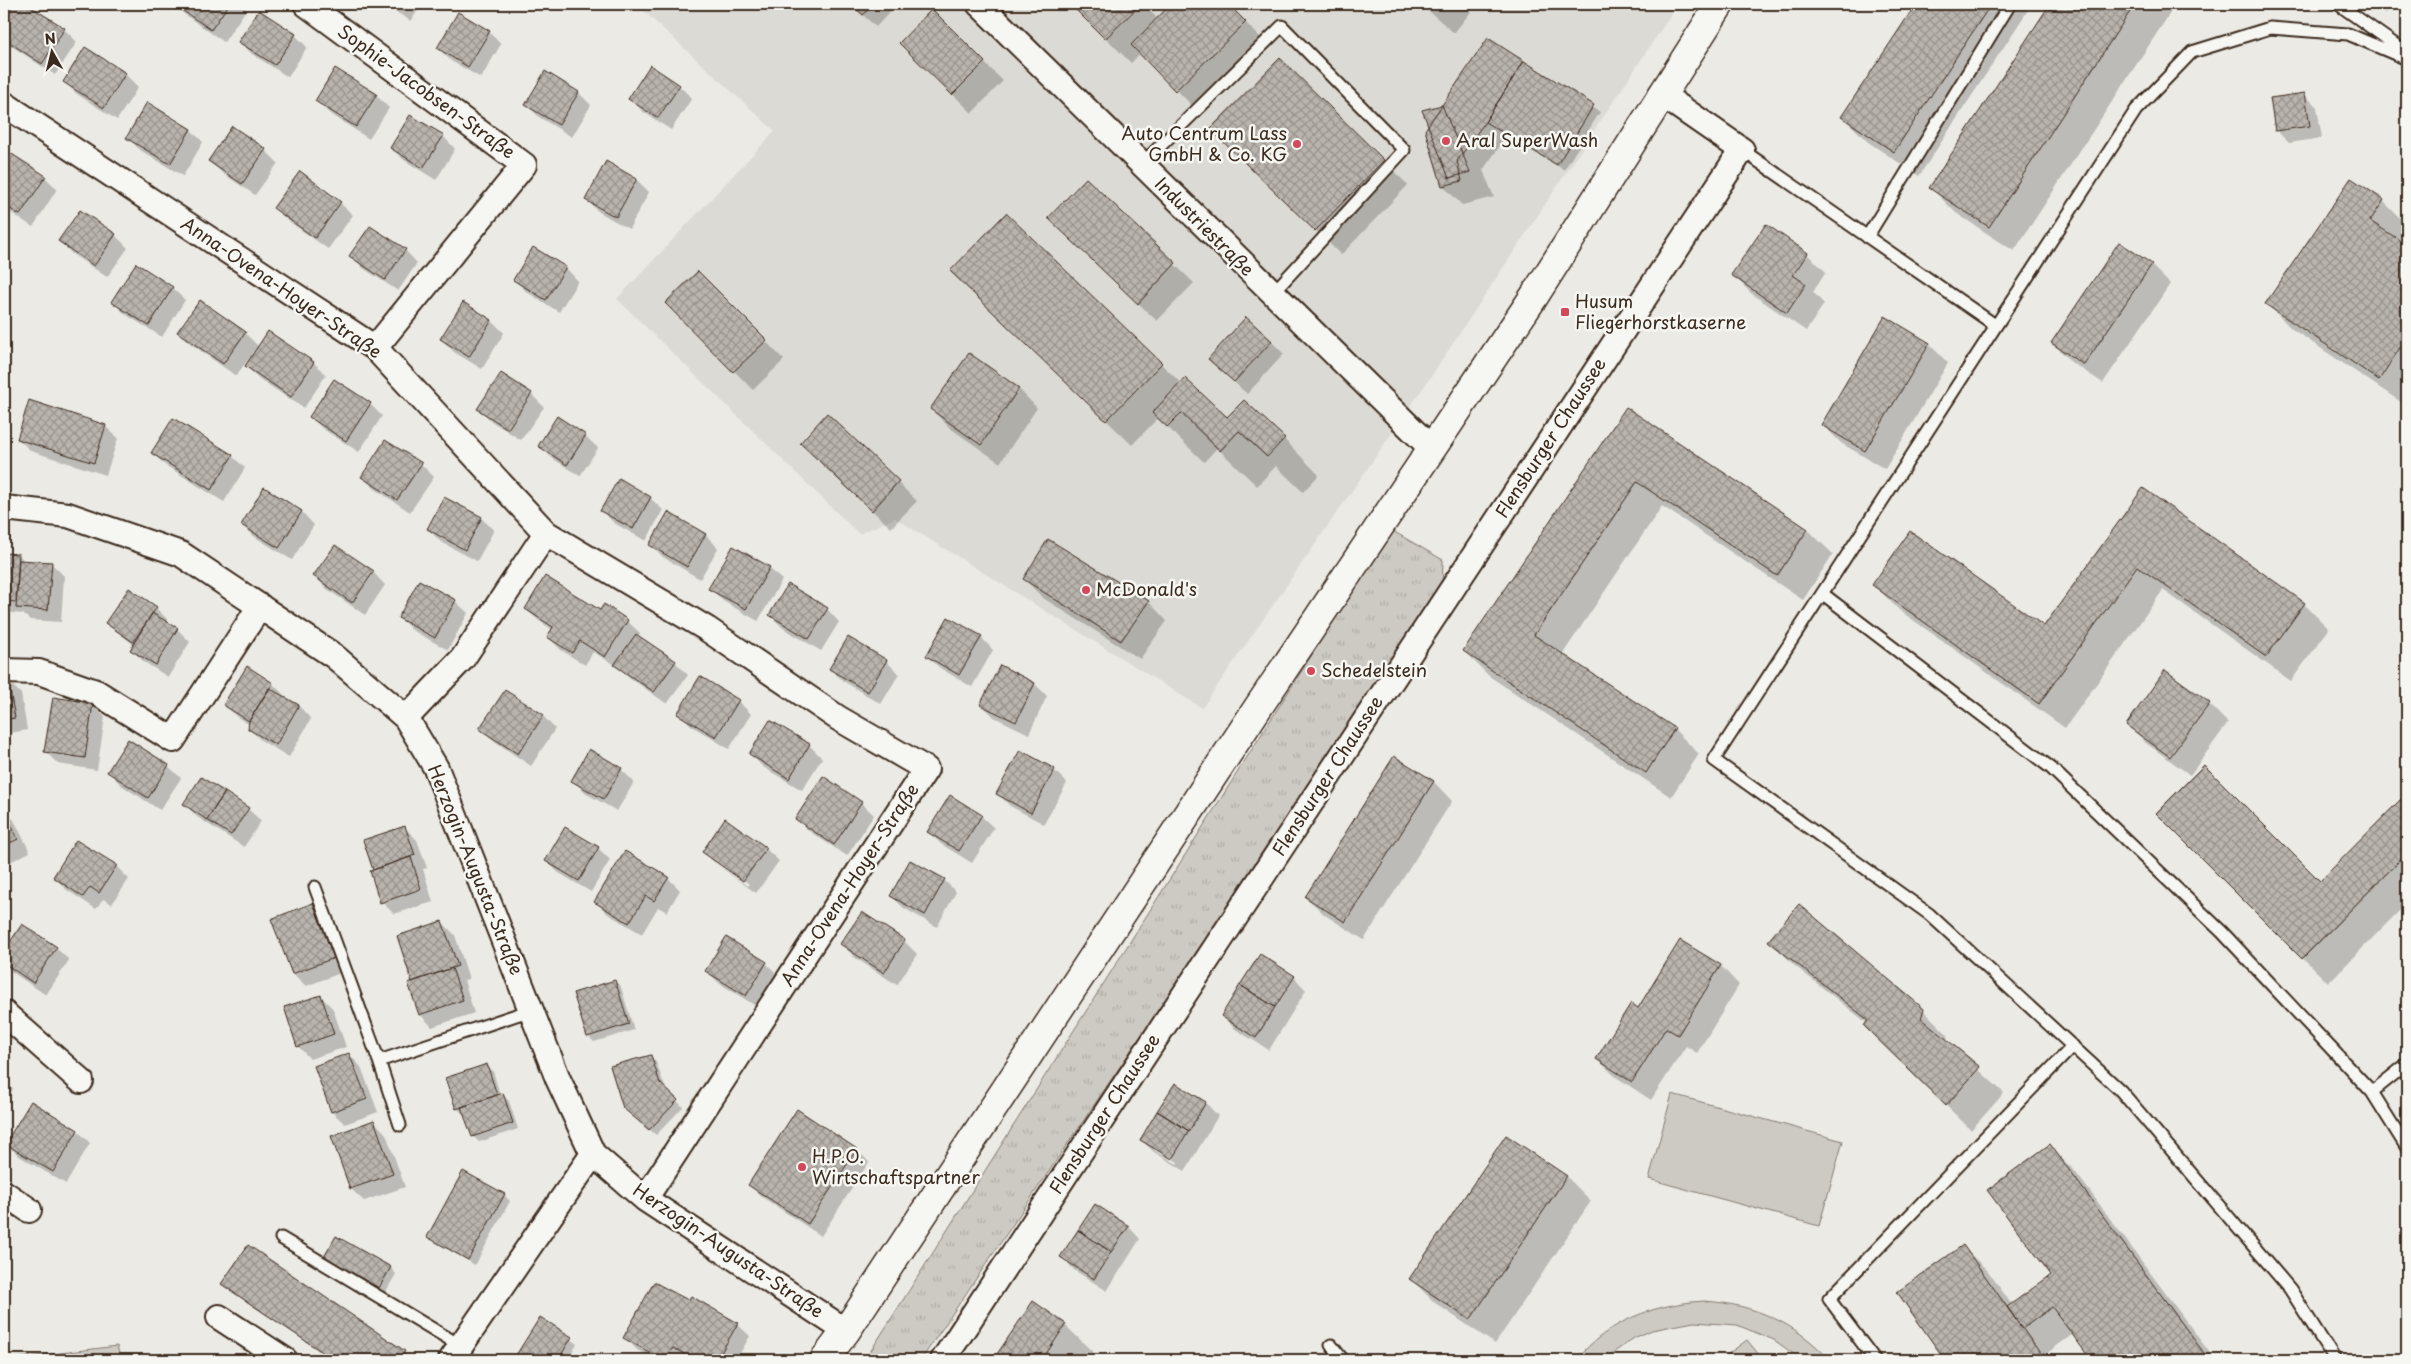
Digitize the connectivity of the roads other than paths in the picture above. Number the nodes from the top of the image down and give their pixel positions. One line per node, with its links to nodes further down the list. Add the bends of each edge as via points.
1 (306, 4): 15 (street, Sophie-Jacobsen-Straße, via 524,165)
2 (979, 4): 11 (street, Industriestraße)
3 (1720, 4): 8 (main road)
4 (2010, 4): 12 (lane)
5 (2338, 4): 6 (lane)
6 (2407, 53)
7 (2407, 58): 14 (lane, via 2348,34 2270,28 2192,52 2136,110)
8 (1661, 94): 10 (street); 16 (main road, via 1535,295)
9 (4, 104): 15 (street, Anna-Ovena-Hoyer-Straße)
10 (1742, 150): 12 (lane); 44 (street, Flensburger Chaussee)
11 (1141, 165): 13 (street, Industriestraße); 13 (lane, via 1282,26 1404,150)
12 (1868, 237): 14 (lane)
13 (1272, 294): 16 (street, Industriestraße)
14 (1995, 325): 19 (lane)
15 (375, 348): 18 (street, Anna-Ovena-Hoyer-Straße)
16 (1431, 448): 39 (main road)
17 (4, 508): 20 (street, Herzogin-Augusta-Straße, via 68,515 181,554)
18 (546, 533): 22 (street, via 463,658); 35 (street, Anna-Ovena-Hoyer-Straße, via 707,629 838,718 926,769)
19 (1823, 594): 26 (lane, via 1714,760 1930,914); 30 (lane, via 2051,768 2222,932)
20 (260, 606): 21 (street, via 173,740 96,692 39,672); 22 (street, Herzogin-Augusta-Straße, via 334,656)
21 (4, 671)
22 (406, 718): 24 (street, Herzogin-Augusta-Straße, via 436,768)
23 (315, 887): 27 (lane)
24 (531, 1010): 27 (lane); 33 (street, Herzogin-Augusta-Straße)
25 (4, 1013): 29 (street)
26 (2073, 1046): 46 (lane, via 1829,1299); 47 (lane, via 2121,1091 2290,1289)
27 (379, 1061): 31 (lane)
28 (2407, 1064): 30 (lane)
29 (81, 1081)
30 (2372, 1092): 32 (lane)
31 (400, 1125)
32 (2407, 1148)
33 (593, 1154): 35 (street, Herzogin-Augusta-Straße); 41 (street)
34 (4, 1193): 36 (street)
35 (645, 1199): 39 (street, Herzogin-Augusta-Straße)
36 (29, 1210)
37 (281, 1238): 41 (lane)
38 (219, 1317): 42 (street)
39 (846, 1331): 43 (main road)
40 (1331, 1344): 45 (lane)
41 (456, 1353)
42 (285, 1360)
43 (824, 1360)
44 (943, 1360)
45 (1343, 1360)
46 (1875, 1360)
47 (2335, 1360)

